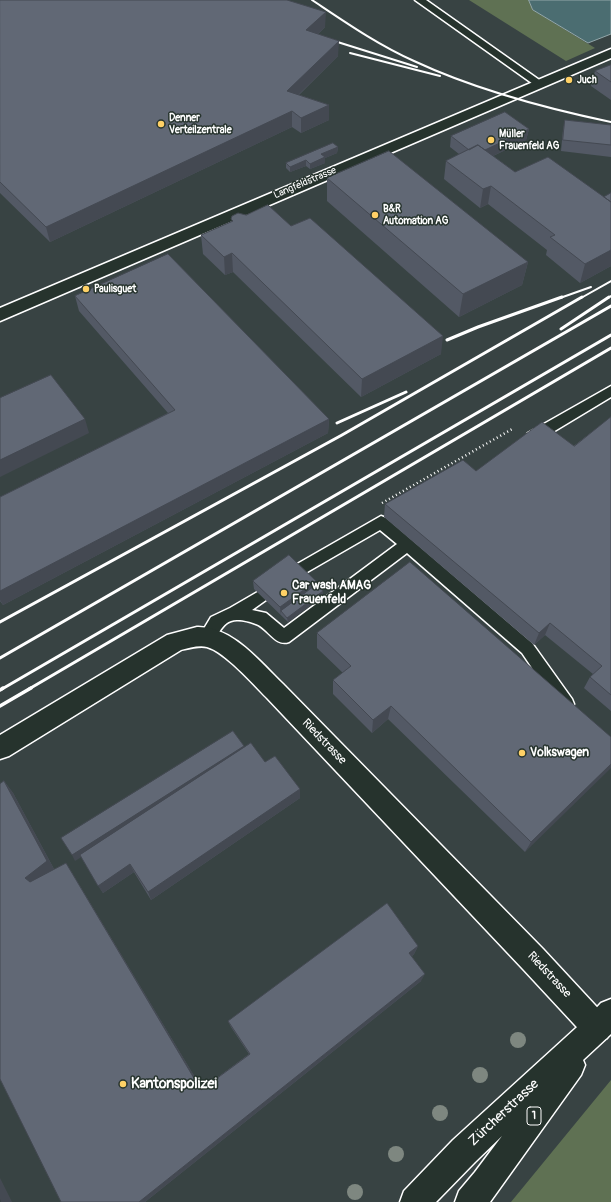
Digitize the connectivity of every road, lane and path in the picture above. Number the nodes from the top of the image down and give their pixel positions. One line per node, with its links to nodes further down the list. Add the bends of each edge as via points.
1 (420, 0): 3 (lane)
2 (611, 53): 3 (street, Langfeldstrasse)
3 (540, 84): 4 (street, Langfeldstrasse)
4 (0, 315)
5 (611, 391): 7 (lane)
6 (517, 426): 8 (path)
7 (525, 442)
8 (376, 506)
9 (407, 545): 10 (lane, via 381,522); 12 (lane, via 284,637 261,618); 14 (lane, via 527,648 567,705)
10 (297, 571)
11 (261, 596): 12 (lane)
12 (235, 614): 13 (lane, via 216,622)
13 (206, 637): 15 (street, via 175,642); 16 (street, Riedstrasse, via 225,646 241,658 276,691 527,953)
14 (578, 715)
15 (0, 748)
16 (604, 1020): 17 (street, Zürcherstrasse / 1, via 464,1151); 18 (street, Zürcherstrasse / 1)
17 (415, 1202)
18 (470, 1202)

